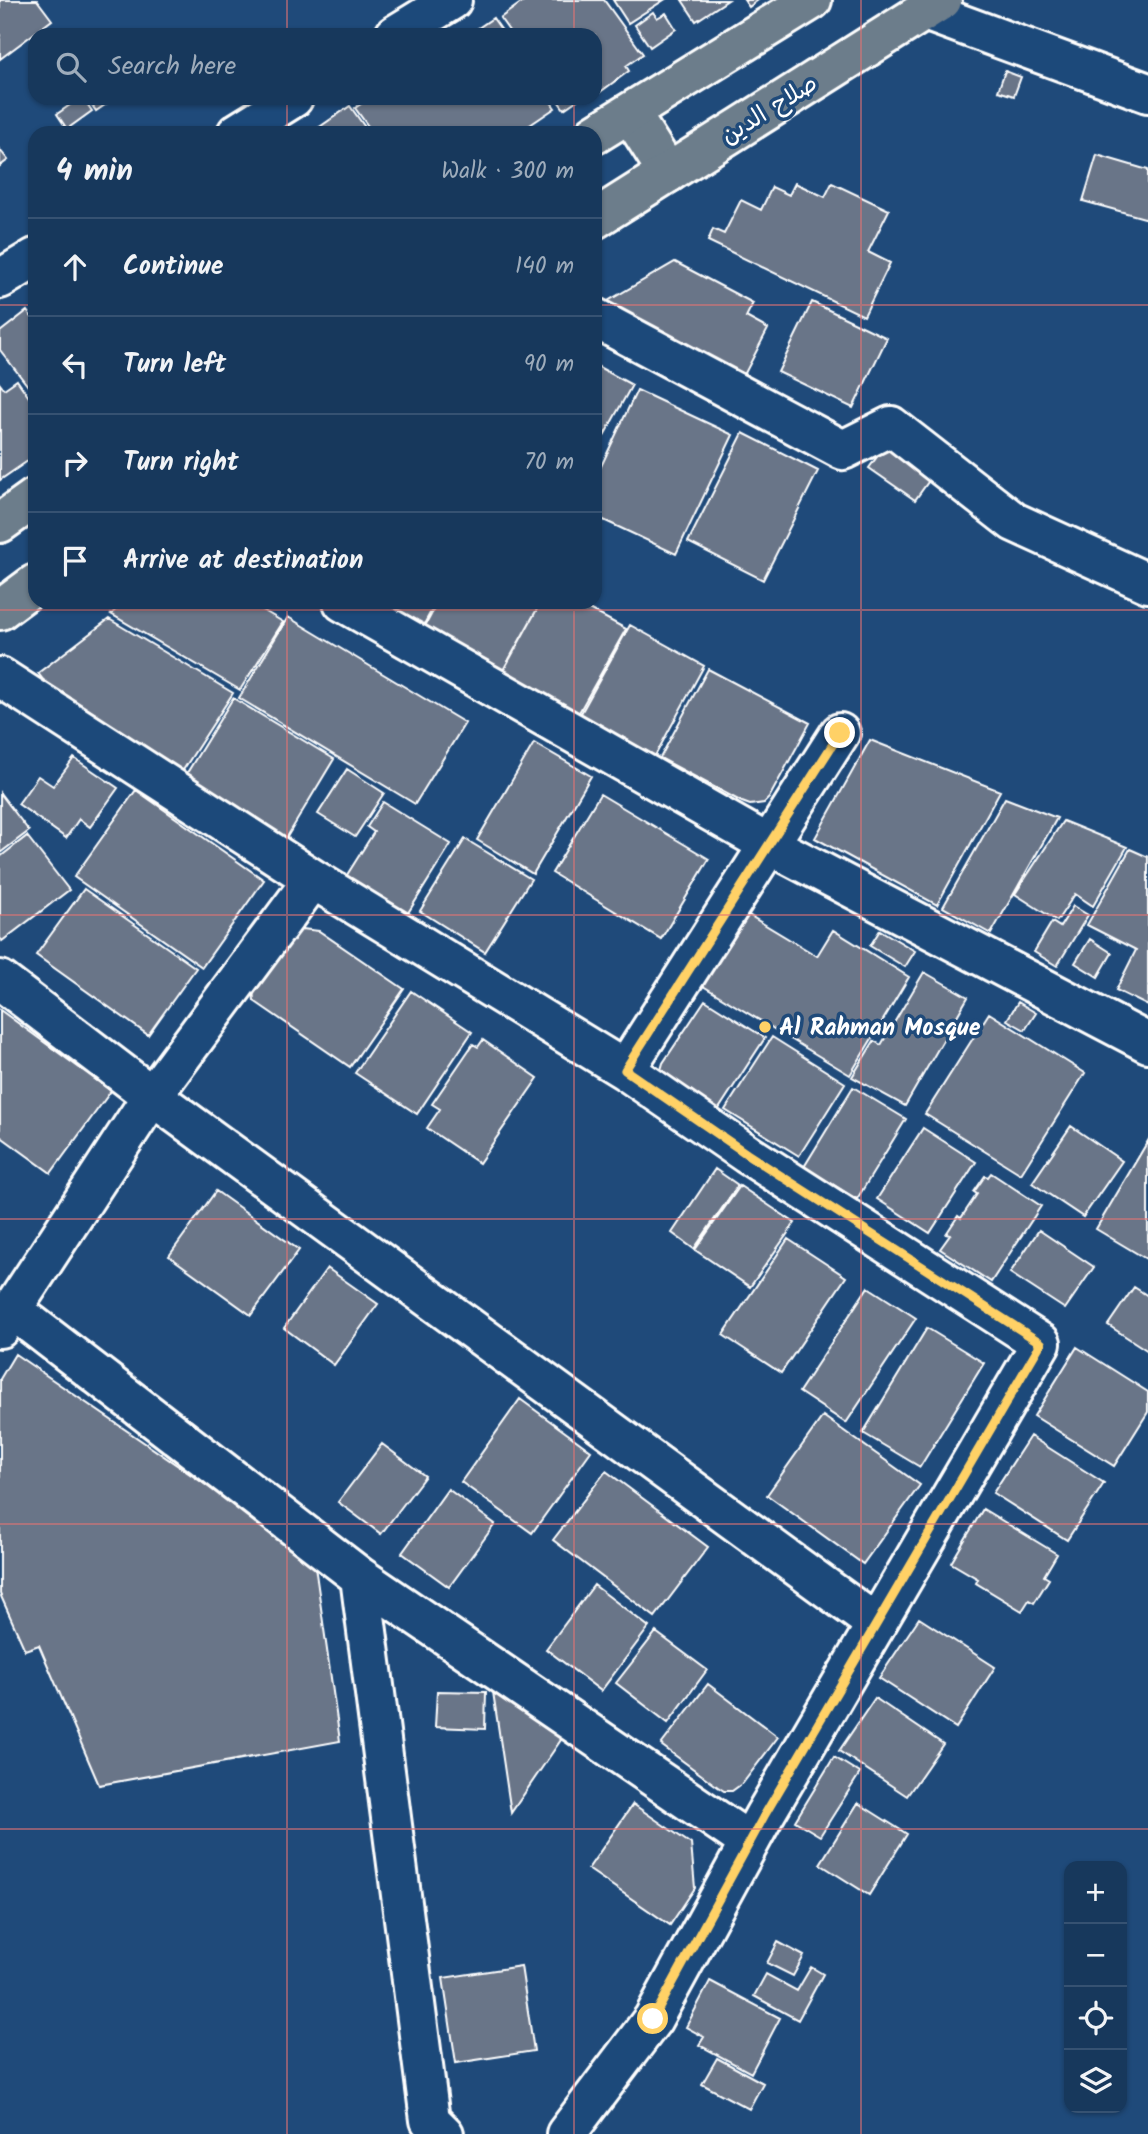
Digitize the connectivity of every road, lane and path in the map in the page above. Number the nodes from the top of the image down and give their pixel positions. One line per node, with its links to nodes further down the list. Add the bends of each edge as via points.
1 (452, 0): 4 (street)
2 (812, 0): 7 (main road)
3 (933, 6): 5 (street); 10 (main road, صلاح الدين)
4 (406, 28)
5 (1148, 93)
6 (282, 105): 8 (street)
7 (630, 113): 9 (main road); 10 (main road)
8 (248, 126)
9 (602, 130)
10 (668, 173): 11 (main road, صلاح الدين)
11 (602, 215)
12 (28, 262): 13 (street)
13 (0, 279)
14 (602, 322): 17 (street, via 843,450 891,426 1014,522)
15 (28, 503): 16 (main road)
16 (0, 523)
17 (1148, 583)
18 (28, 588): 20 (main road)
19 (355, 609): 23 (street)
20 (0, 610)
21 (0, 677): 24 (street)
22 (840, 733): 23 (street)
23 (768, 844): 26 (street); 27 (street)
24 (313, 879): 27 (street); 28 (street)
25 (0, 980): 28 (street)
26 (1148, 1042)
27 (625, 1070): 31 (street, via 1041,1343)
28 (152, 1096): 29 (street); 31 (street)
29 (6, 1319): 30 (street)
30 (360, 1577): 32 (street); 33 (street, via 430,2120)
31 (876, 1624): 32 (street)
32 (749, 1842): 34 (street, via 653,2019)
33 (444, 2134)
34 (566, 2134)

